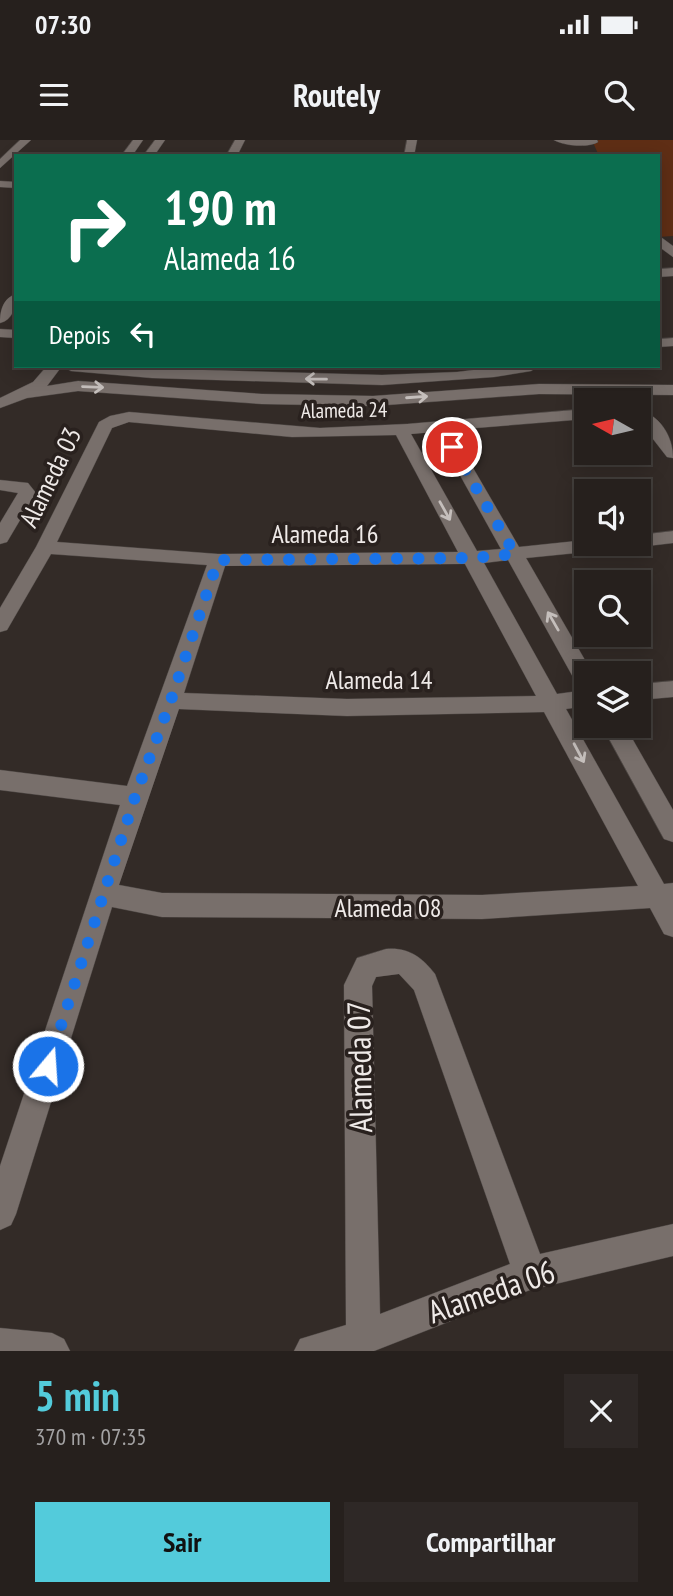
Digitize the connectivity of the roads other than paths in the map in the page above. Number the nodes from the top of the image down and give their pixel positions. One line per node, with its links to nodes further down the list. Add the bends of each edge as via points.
1 (26, 140): 4 (street)
2 (559, 140): 3 (street)
3 (593, 141)
4 (0, 165)
5 (660, 240): 6 (street)
6 (673, 253)
7 (14, 301): 8 (street)
8 (0, 319)
9 (53, 368): 13 (street, via 43,383)
10 (94, 368): 11 (street, one-way to 10, via 470,375 323,379)
11 (517, 368)
12 (673, 390): 13 (street, one-way to 12, via 78,386 373,401 539,389)
13 (25, 394): 14 (street)
14 (0, 403)
15 (574, 415): 17 (street, Alameda 24)
16 (105, 425): 19 (street, Alameda 24, via 129,417 318,433); 26 (street, Alameda 03)
17 (440, 425): 19 (street, Alameda 24); 28 (street)
18 (651, 427): 20 (street)
19 (401, 430): 29 (street, one-way to 29)
20 (673, 453)
21 (0, 485): 22 (street, via 22,487 27,492)
22 (6, 518): 24 (street)
23 (673, 537): 25 (street)
24 (0, 538)
25 (651, 540)
26 (45, 547): 30 (street, Alameda 16); 31 (street, Alameda 03)
27 (574, 548): 28 (street, Alameda 16)
28 (515, 554): 29 (street, Alameda 16); 32 (street, one-way to 28)
29 (471, 558): 30 (street, Alameda 16); 37 (street)
30 (218, 560): 35 (street)
31 (0, 625)
32 (575, 661)
33 (673, 689): 34 (street)
34 (651, 691)
35 (171, 700): 37 (street, Alameda 14, via 401,708); 40 (street)
36 (574, 700): 37 (street, Alameda 14)
37 (553, 704): 43 (street, one-way to 43)
38 (619, 738): 41 (street)
39 (0, 780): 40 (street)
40 (135, 797): 42 (street)
41 (673, 832)
42 (103, 894): 43 (street, Alameda 08, via 149,904 223,907 482,907); 45 (street)
43 (665, 896): 44 (street)
44 (673, 925)
45 (0, 1214)
46 (672, 1241): 47 (street, Alameda 06)
47 (530, 1273): 48 (street, Alameda 06); 48 (street, Alameda 07, via 425,983 401,960 367,967 358,985)
48 (363, 1338): 51 (street, Alameda 06)
49 (0, 1345): 50 (street)
50 (52, 1351)
51 (312, 1351)

